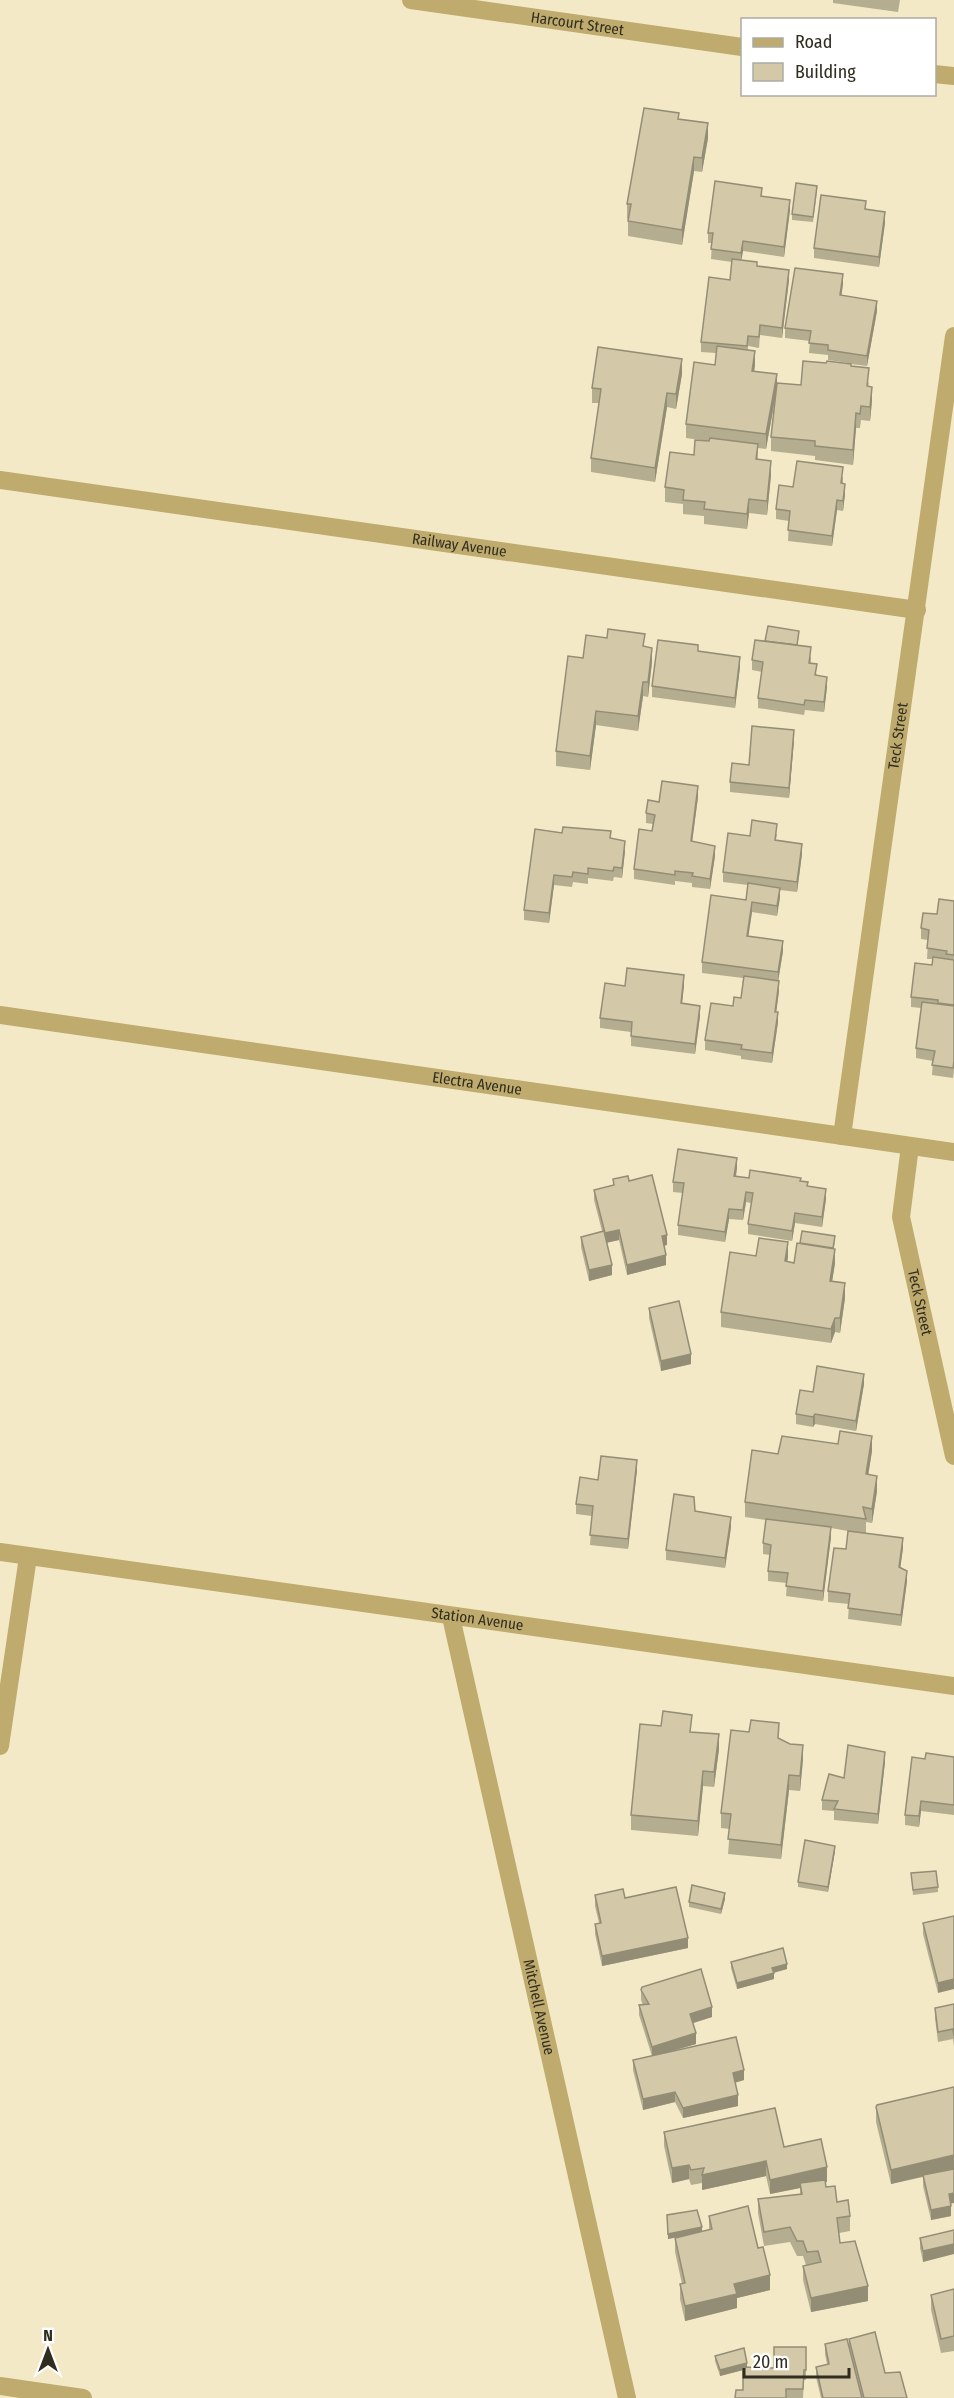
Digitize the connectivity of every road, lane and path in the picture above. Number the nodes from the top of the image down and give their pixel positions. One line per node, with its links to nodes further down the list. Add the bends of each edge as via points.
1 (411, 0): 2 (street, Harcourt Street)
2 (741, 46)
3 (936, 74): 4 (street)
4 (954, 76)
5 (954, 336): 7 (street, Teck Street)
6 (0, 480): 7 (street, Railway Avenue)
7 (917, 610): 9 (street, Teck Street)
8 (0, 1015): 9 (street, Electra Avenue)
9 (842, 1136): 10 (street, Electra Avenue)
10 (910, 1146): 11 (street, Electra Avenue); 12 (street, Teck Street, via 901,1218)
11 (954, 1152)
12 (954, 1456)
13 (0, 1552): 14 (street, Station Avenue)
14 (28, 1557): 15 (street, Station Avenue); 17 (street)
15 (451, 1617): 16 (street, Station Avenue); 20 (street, Mitchell Avenue)
16 (954, 1686)
17 (0, 1746)
18 (0, 2386): 19 (street)
19 (83, 2398)
20 (627, 2398)

